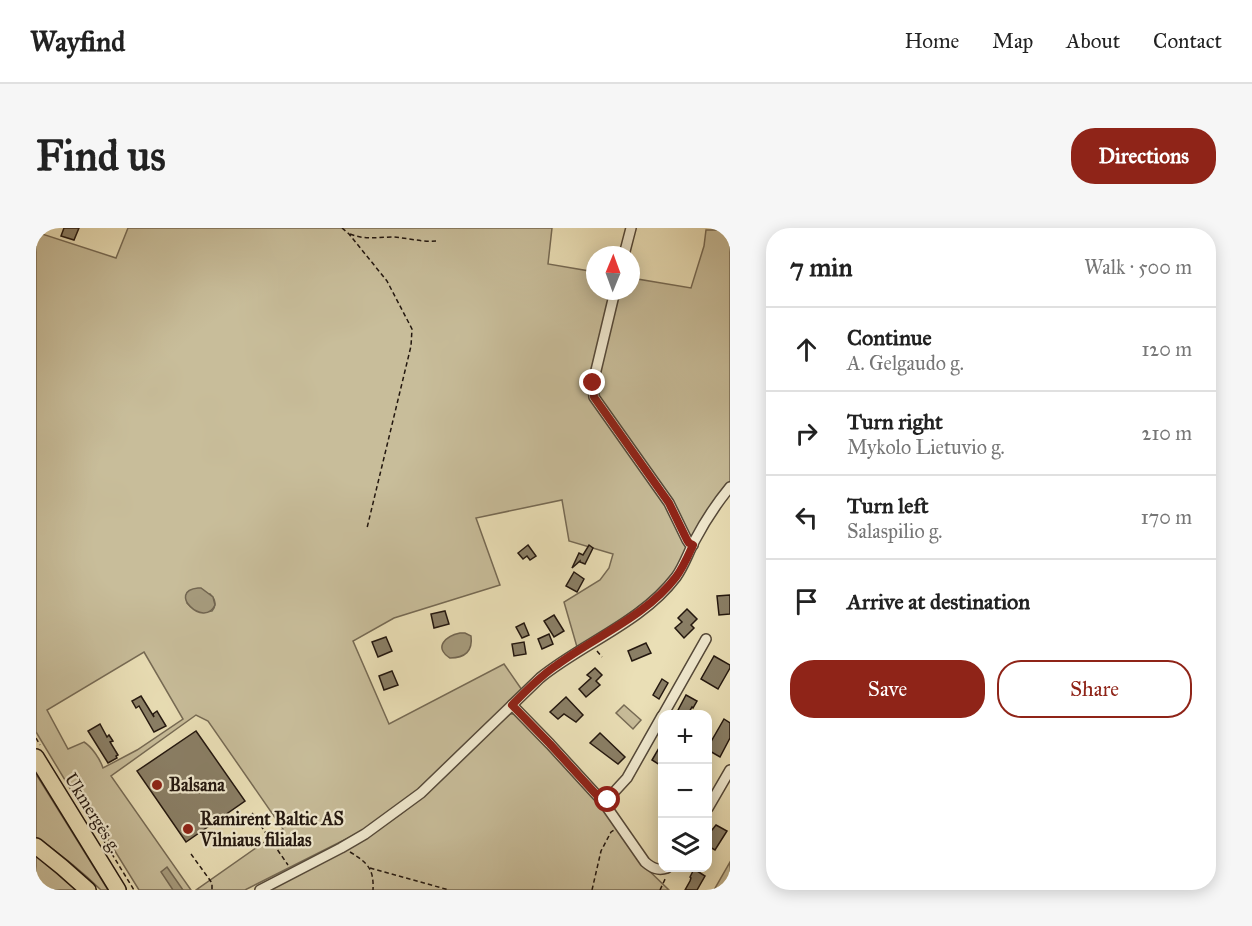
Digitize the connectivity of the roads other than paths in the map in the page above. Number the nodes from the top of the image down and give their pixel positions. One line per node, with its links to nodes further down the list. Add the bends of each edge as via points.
1 (631, 228): 2 (street)
2 (626, 246)
3 (613, 300): 5 (street, via 593,383 594,397 669,503)
4 (728, 492): 5 (street, via 709,514)
5 (693, 545): 7 (street, via 676,577 646,606 556,665)
6 (706, 639): 8 (street)
7 (512, 705): 13 (street); 19 (street, via 421,793 365,834)
8 (666, 710)
9 (658, 724): 13 (street, via 627,778)
10 (39, 752): 18 (highway, Ukmergės g.)
11 (730, 770): 12 (street)
12 (727, 784): 14 (street)
13 (604, 803): 16 (street, via 645,862)
14 (712, 803)
15 (41, 850): 17 (highway)
16 (658, 869)
17 (88, 890)
18 (118, 890)
19 (260, 890)

